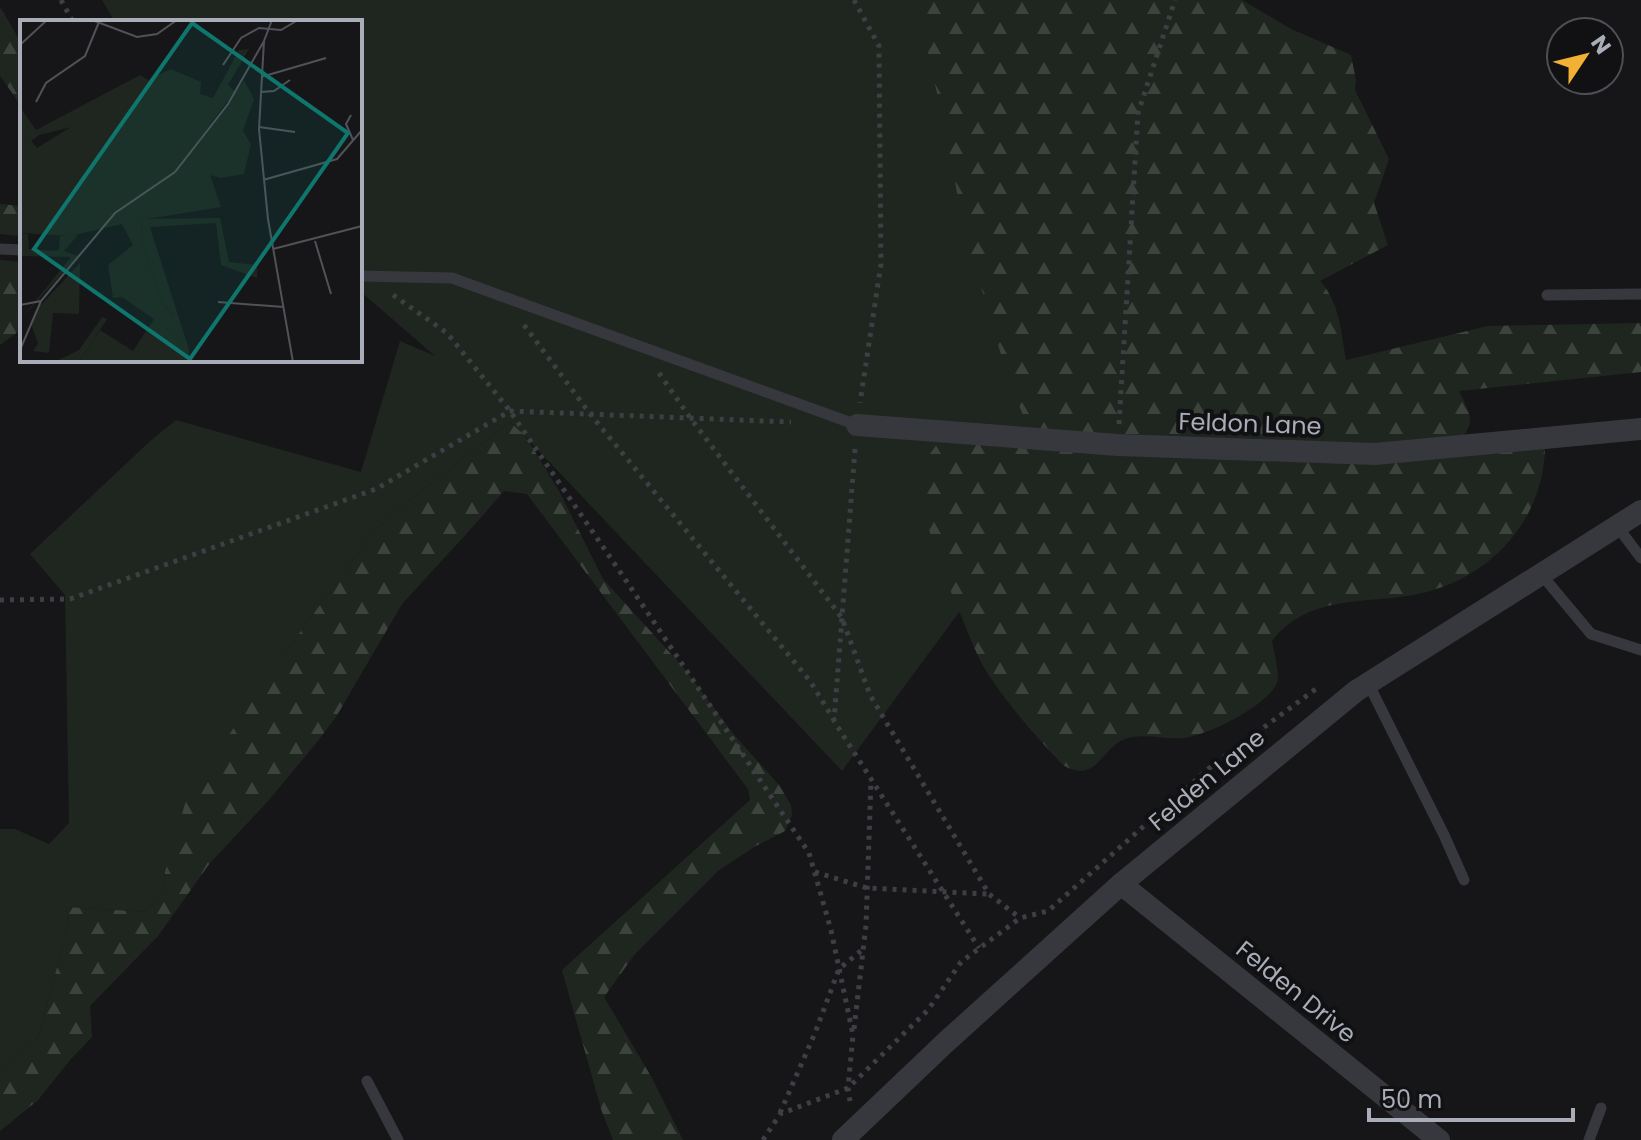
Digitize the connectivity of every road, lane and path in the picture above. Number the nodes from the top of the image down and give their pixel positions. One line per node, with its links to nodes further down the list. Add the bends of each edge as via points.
1 (61, 0): 4 (path)
2 (854, 0): 16 (path, via 879,46 881,264)
3 (1175, 0): 18 (path, via 1138,113)
4 (72, 20)
5 (0, 249): 6 (lane)
6 (20, 250)
7 (362, 276): 10 (lane, via 452,278); 12 (path, via 447,333)
8 (1641, 294): 9 (lane)
9 (1547, 295)
10 (502, 296): 11 (lane); 13 (path)
11 (641, 346): 14 (path); 16 (lane)
12 (510, 411): 13 (path); 23 (path, via 364,494 70,599); 29 (path, via 809,853)
13 (591, 415): 14 (path); 27 (path, via 810,681)
14 (691, 419): 15 (path); 24 (path)
15 (797, 423)
16 (857, 425): 18 (street, Feldon Lane); 24 (path)
17 (1641, 429): 18 (street, Feldon Lane, via 1375,454)
18 (1118, 445)
19 (1641, 511): 20 (street, Felden Lane)
20 (1616, 525): 21 (lane); 22 (street, Felden Lane)
21 (1641, 558)
22 (1541, 573): 25 (lane, via 1591,634); 26 (street, Felden Lane)
23 (0, 600)
24 (842, 618): 27 (path); 34 (path, via 870,695)
25 (1641, 650)
26 (1368, 683): 30 (lane); 31 (street, Felden Lane)
27 (834, 721): 28 (path)
28 (871, 779): 32 (path); 33 (path)
29 (815, 872): 32 (path); 38 (path)
30 (1464, 880)
31 (1121, 884): 43 (street, Felden Lane); 45 (street, Felden Drive)
32 (867, 888): 33 (path); 37 (path)
33 (942, 891): 34 (path); 36 (path)
34 (989, 894): 35 (path)
35 (1020, 918)
36 (979, 948)
37 (863, 949): 38 (path); 39 (path)
38 (839, 969): 39 (path); 42 (path)
39 (853, 1035): 43 (path)
40 (367, 1081): 44 (lane)
41 (1601, 1108): 46 (lane)
42 (780, 1114)
43 (848, 1135)
44 (398, 1140)
45 (1439, 1140)
46 (1589, 1140)

